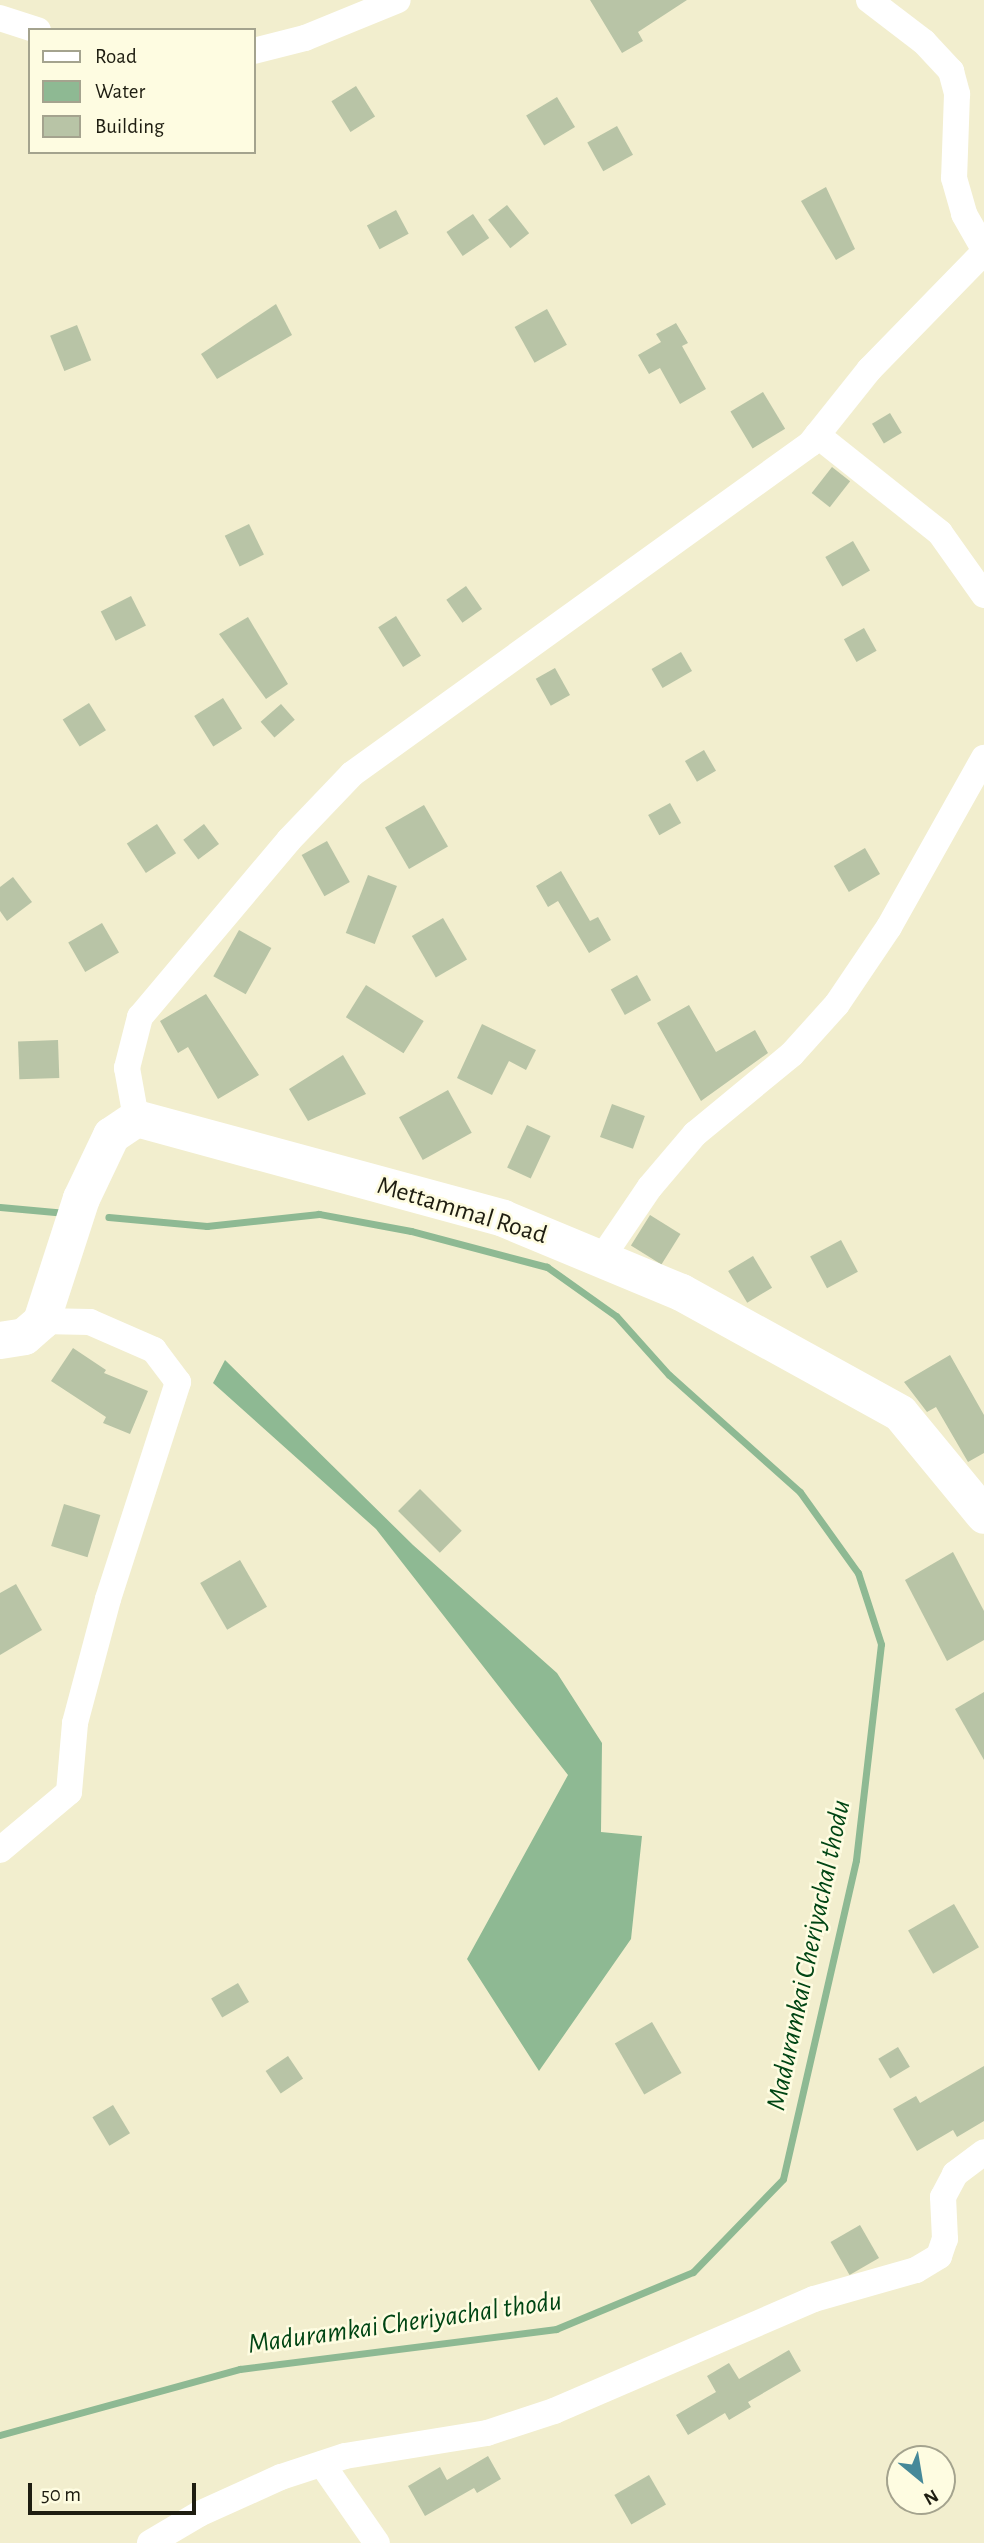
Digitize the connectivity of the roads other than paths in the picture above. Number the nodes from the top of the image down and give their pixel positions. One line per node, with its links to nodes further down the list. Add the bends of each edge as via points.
1 (398, 0): 5 (street, via 305,38)
2 (869, 0): 6 (street, via 924,42 951,71 957,94 954,178 964,214)
3 (0, 18): 4 (street)
4 (32, 28)
5 (256, 50)
6 (984, 251): 7 (street, via 869,369)
7 (817, 435): 8 (street, via 930,523); 10 (street, via 352,774 289,841 141,1017 127,1068)
8 (984, 595)
9 (984, 758): 11 (street, via 889,927 837,1004 792,1054 695,1134 650,1187)
10 (136, 1118): 11 (main road, Mettammal Road, via 503,1218); 12 (main road, via 111,1135 81,1198)
11 (601, 1259): 14 (main road, Mettammal Road, via 681,1292 900,1413)
12 (41, 1321): 13 (main road, via 24,1336); 15 (street, via 90,1322 154,1350 178,1382 108,1599 75,1723 69,1792)
13 (0, 1340)
14 (984, 1515)
15 (0, 1850)
16 (984, 2152): 17 (street, via 955,2174 943,2197 945,2239 939,2256 916,2270 814,2299 509,2426)
17 (322, 2464): 18 (street, via 199,2514); 19 (street)
18 (150, 2543)
19 (377, 2543)

